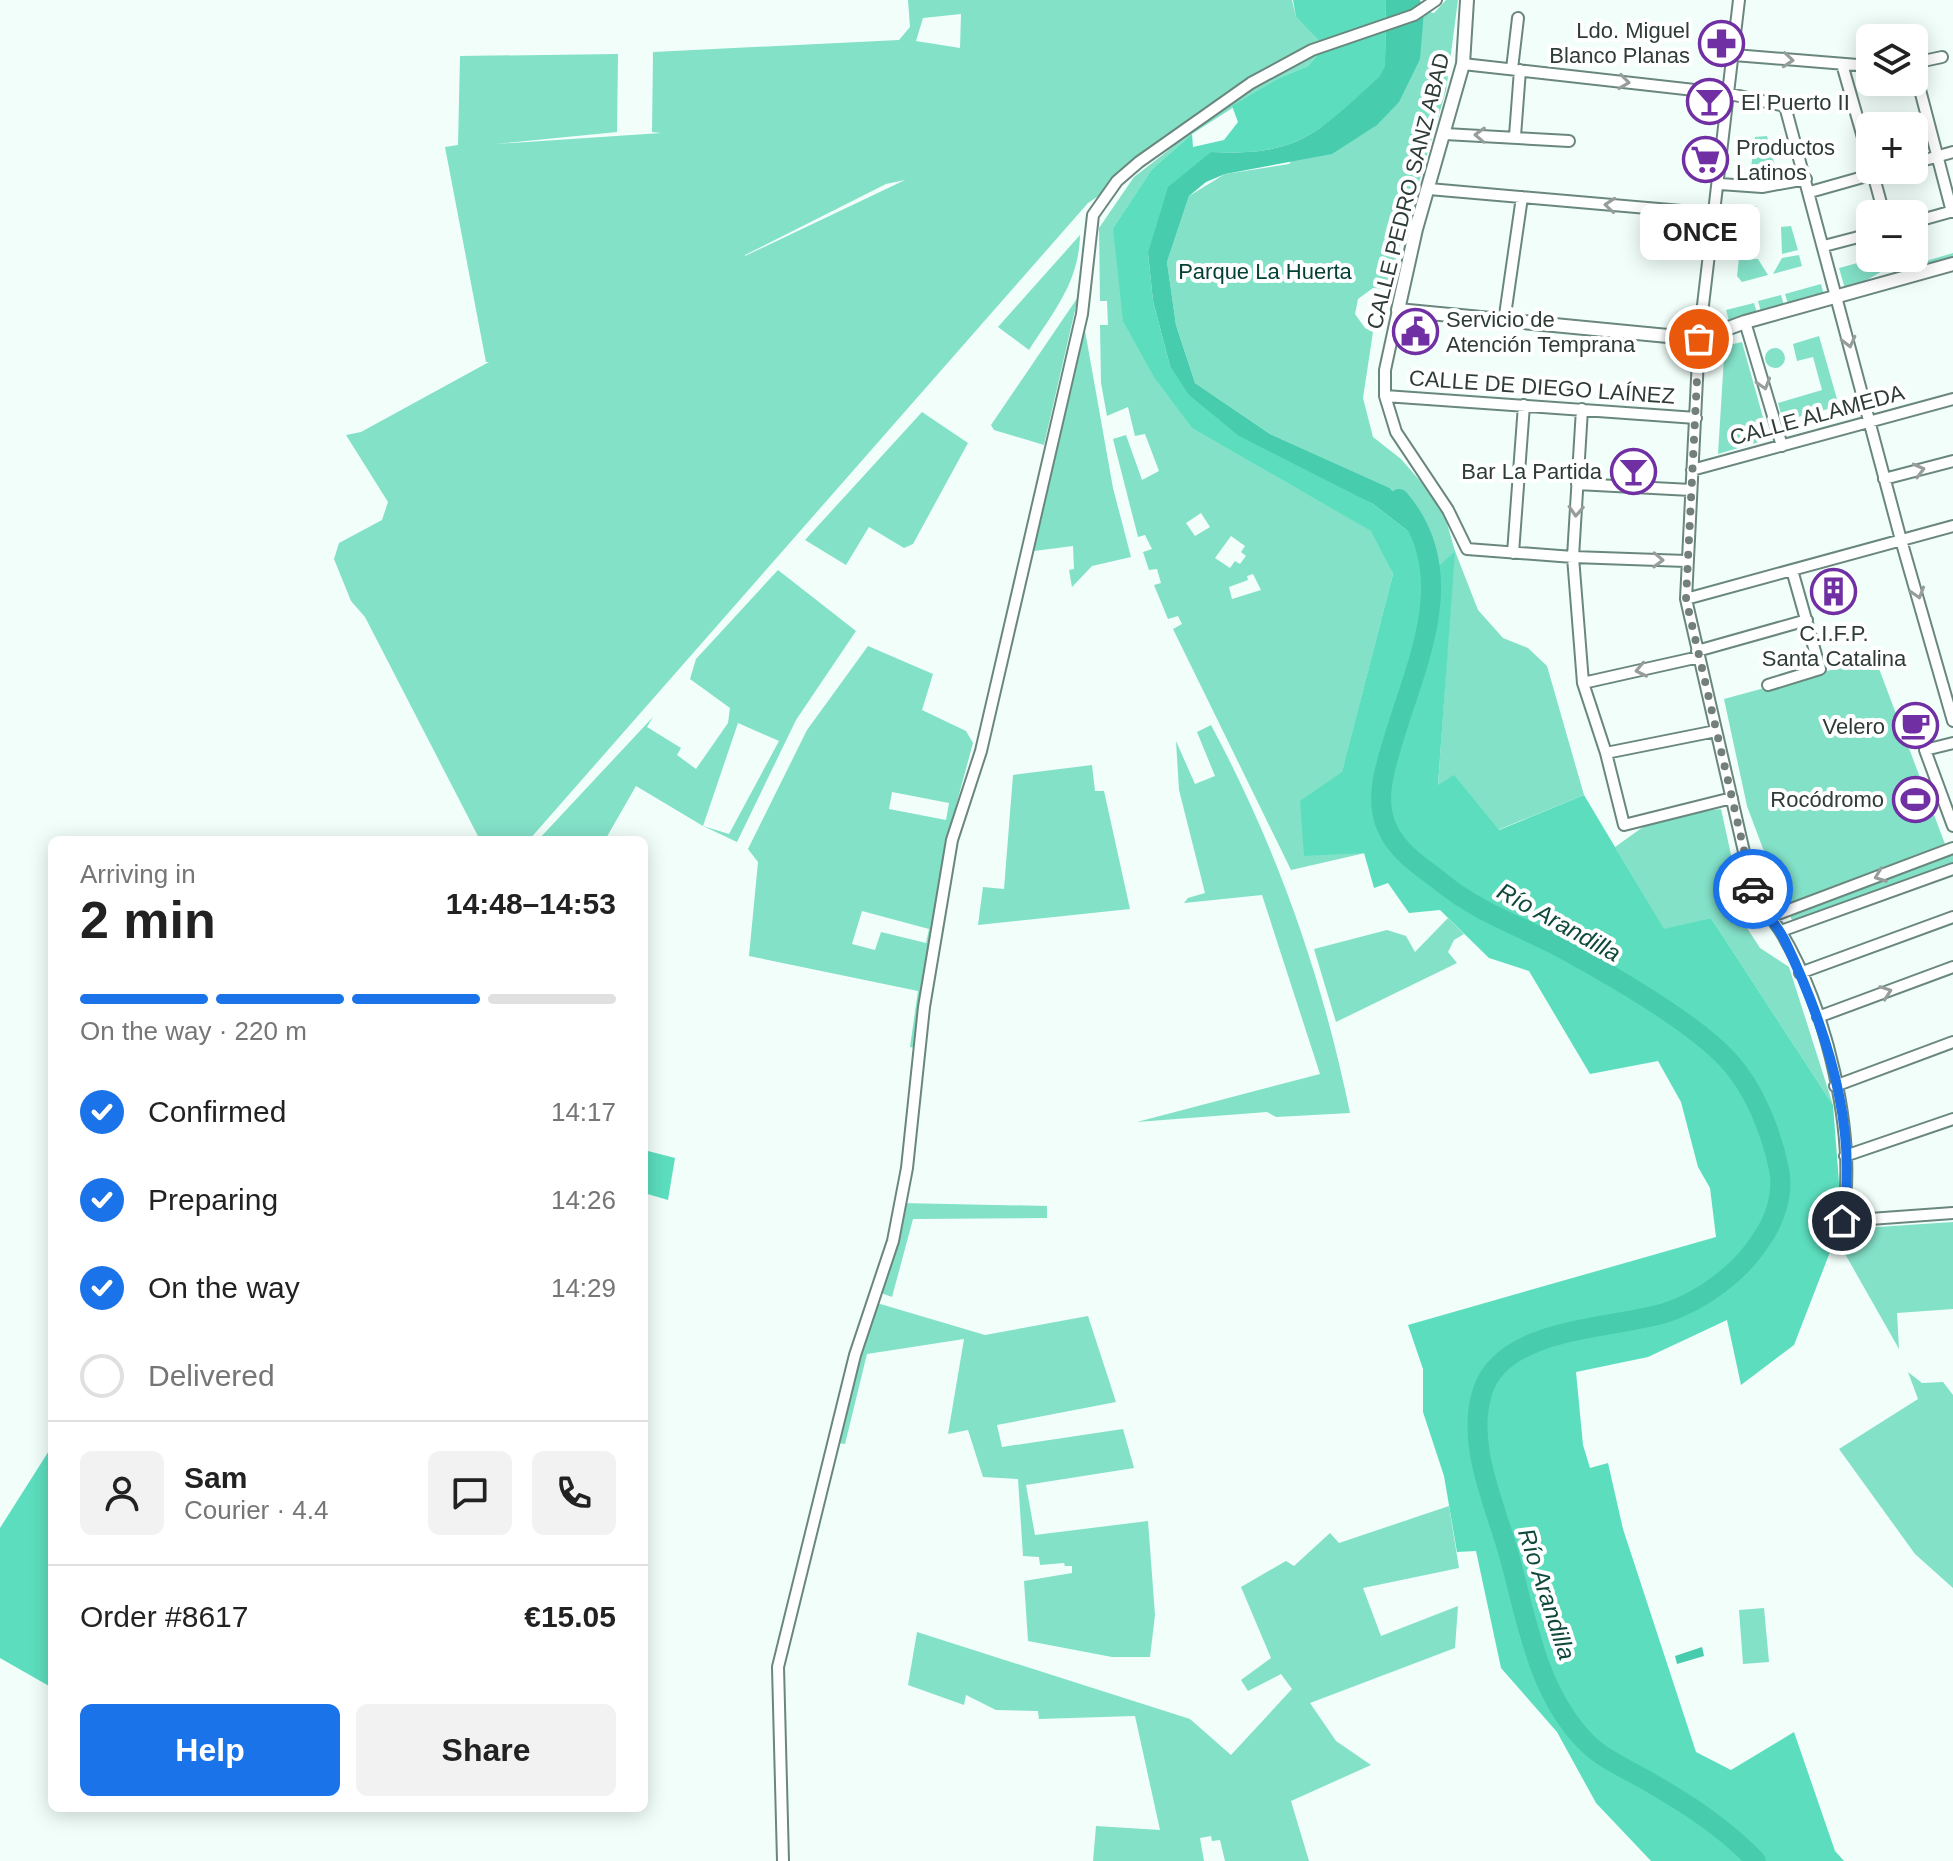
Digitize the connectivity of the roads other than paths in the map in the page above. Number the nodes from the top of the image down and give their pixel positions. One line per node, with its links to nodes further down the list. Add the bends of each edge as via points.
1 (1436, 0): 80 (street, via 1424,10 1306,53 1238,92 1128,172 1093,215 1082,314 981,751 952,840 893,1241 855,1355 778,1667)
2 (1467, 0): 8 (street, CALLE PEDRO SANZ ABAD)
3 (1739, 0): 5 (street)
4 (1518, 18): 11 (street)
5 (1734, 55): 9 (street, one-way to 9); 12 (street)
6 (1942, 57): 7 (street)
7 (1928, 61)
8 (1463, 64): 11 (street); 15 (street, CALLE PEDRO SANZ ABAD)
9 (1842, 64): 10 (street); 14 (street)
10 (1856, 65)
11 (1516, 69): 12 (street, one-way to 12); 16 (street)
12 (1730, 94): 22 (street, via 1785,106); 23 (street)
13 (1922, 96): 19 (street)
14 (1856, 113)
15 (1445, 134): 16 (street, one-way to 15); 24 (street, CALLE PEDRO SANZ ABAD)
16 (1515, 136): 17 (street)
17 (1569, 141)
18 (1953, 152): 19 (street)
19 (1937, 156): 20 (street); 27 (street)
20 (1928, 159)
21 (1856, 177): 25 (street)
22 (1806, 179): 23 (street, via 1762,187); 25 (street)
23 (1720, 184): 28 (street)
24 (1429, 189): 26 (street); 34 (street, CALLE PEDRO SANZ ABAD)
25 (1810, 192): 31 (street)
26 (1522, 197): 28 (street, one-way to 26); 35 (street)
27 (1952, 212): 29 (street)
28 (1716, 214): 37 (street)
29 (1928, 218)
30 (1856, 238): 31 (street)
31 (1824, 246): 33 (street)
32 (1953, 264): 33 (street)
33 (1837, 297): 36 (street); 43 (street, one-way to 43)
34 (1398, 310): 35 (street); 38 (street, CALLE PEDRO SANZ ABAD)
35 (1504, 322): 37 (street)
36 (1745, 322): 37 (street); 44 (street, one-way to 44)
37 (1699, 339): 42 (street)
38 (1385, 396): 40 (street, CALLE DE DIEGO LAÍNEZ); 52 (street, CALLE PEDRO SANZ ABAD, via 1396,432 1467,549)
39 (1953, 399): 43 (street, CALLE ALAMEDA)
40 (1527, 406): 41 (street, CALLE DE DIEGO LAÍNEZ); 52 (street)
41 (1582, 409): 42 (street, CALLE DE DIEGO LAÍNEZ); 48 (street)
42 (1696, 418): 46 (street)
43 (1869, 422): 44 (street, CALLE ALAMEDA); 47 (street)
44 (1782, 446): 46 (street, CALLE ALAMEDA)
45 (1953, 461): 47 (street, one-way to 45)
46 (1692, 470): 49 (street)
47 (1884, 479): 51 (street)
48 (1577, 484): 49 (street); 53 (street, one-way to 53)
49 (1691, 490): 54 (street)
50 (1953, 526): 51 (street)
51 (1901, 540): 55 (street); 61 (street, one-way to 61)
52 (1516, 553): 53 (street, CALLE PEDRO SANZ ABAD)
53 (1573, 557): 54 (street, CALLE PEDRO SANZ ABAD, one-way to 54); 59 (street)
54 (1686, 561): 56 (street)
55 (1792, 570): 56 (street); 57 (street)
56 (1686, 599): 58 (street)
57 (1807, 620): 58 (street); 60 (street, via 1820,669)
58 (1698, 654): 59 (street, one-way to 59); 62 (street)
59 (1583, 683): 64 (street)
60 (1768, 685)
61 (1953, 721)
62 (1716, 731): 64 (street); 65 (street)
63 (1953, 743): 66 (street, via 1925,750)
64 (1606, 753): 65 (street, via 1624,825)
65 (1732, 798): 69 (street, via 1753,891)
66 (1953, 826)
67 (1953, 848): 69 (street, one-way to 69)
68 (1953, 869): 71 (street)
69 (1770, 917): 71 (street)
70 (1953, 917): 73 (street)
71 (1781, 931): 73 (street)
72 (1953, 967): 74 (street, one-way to 72)
73 (1800, 973): 74 (street)
74 (1818, 1017): 76 (street)
75 (1953, 1042): 76 (street)
76 (1835, 1086): 78 (street)
77 (1953, 1119): 78 (street)
78 (1845, 1156): 79 (street, via 1848,1192 1842,1221)
79 (1953, 1213)
80 (783, 1861)

